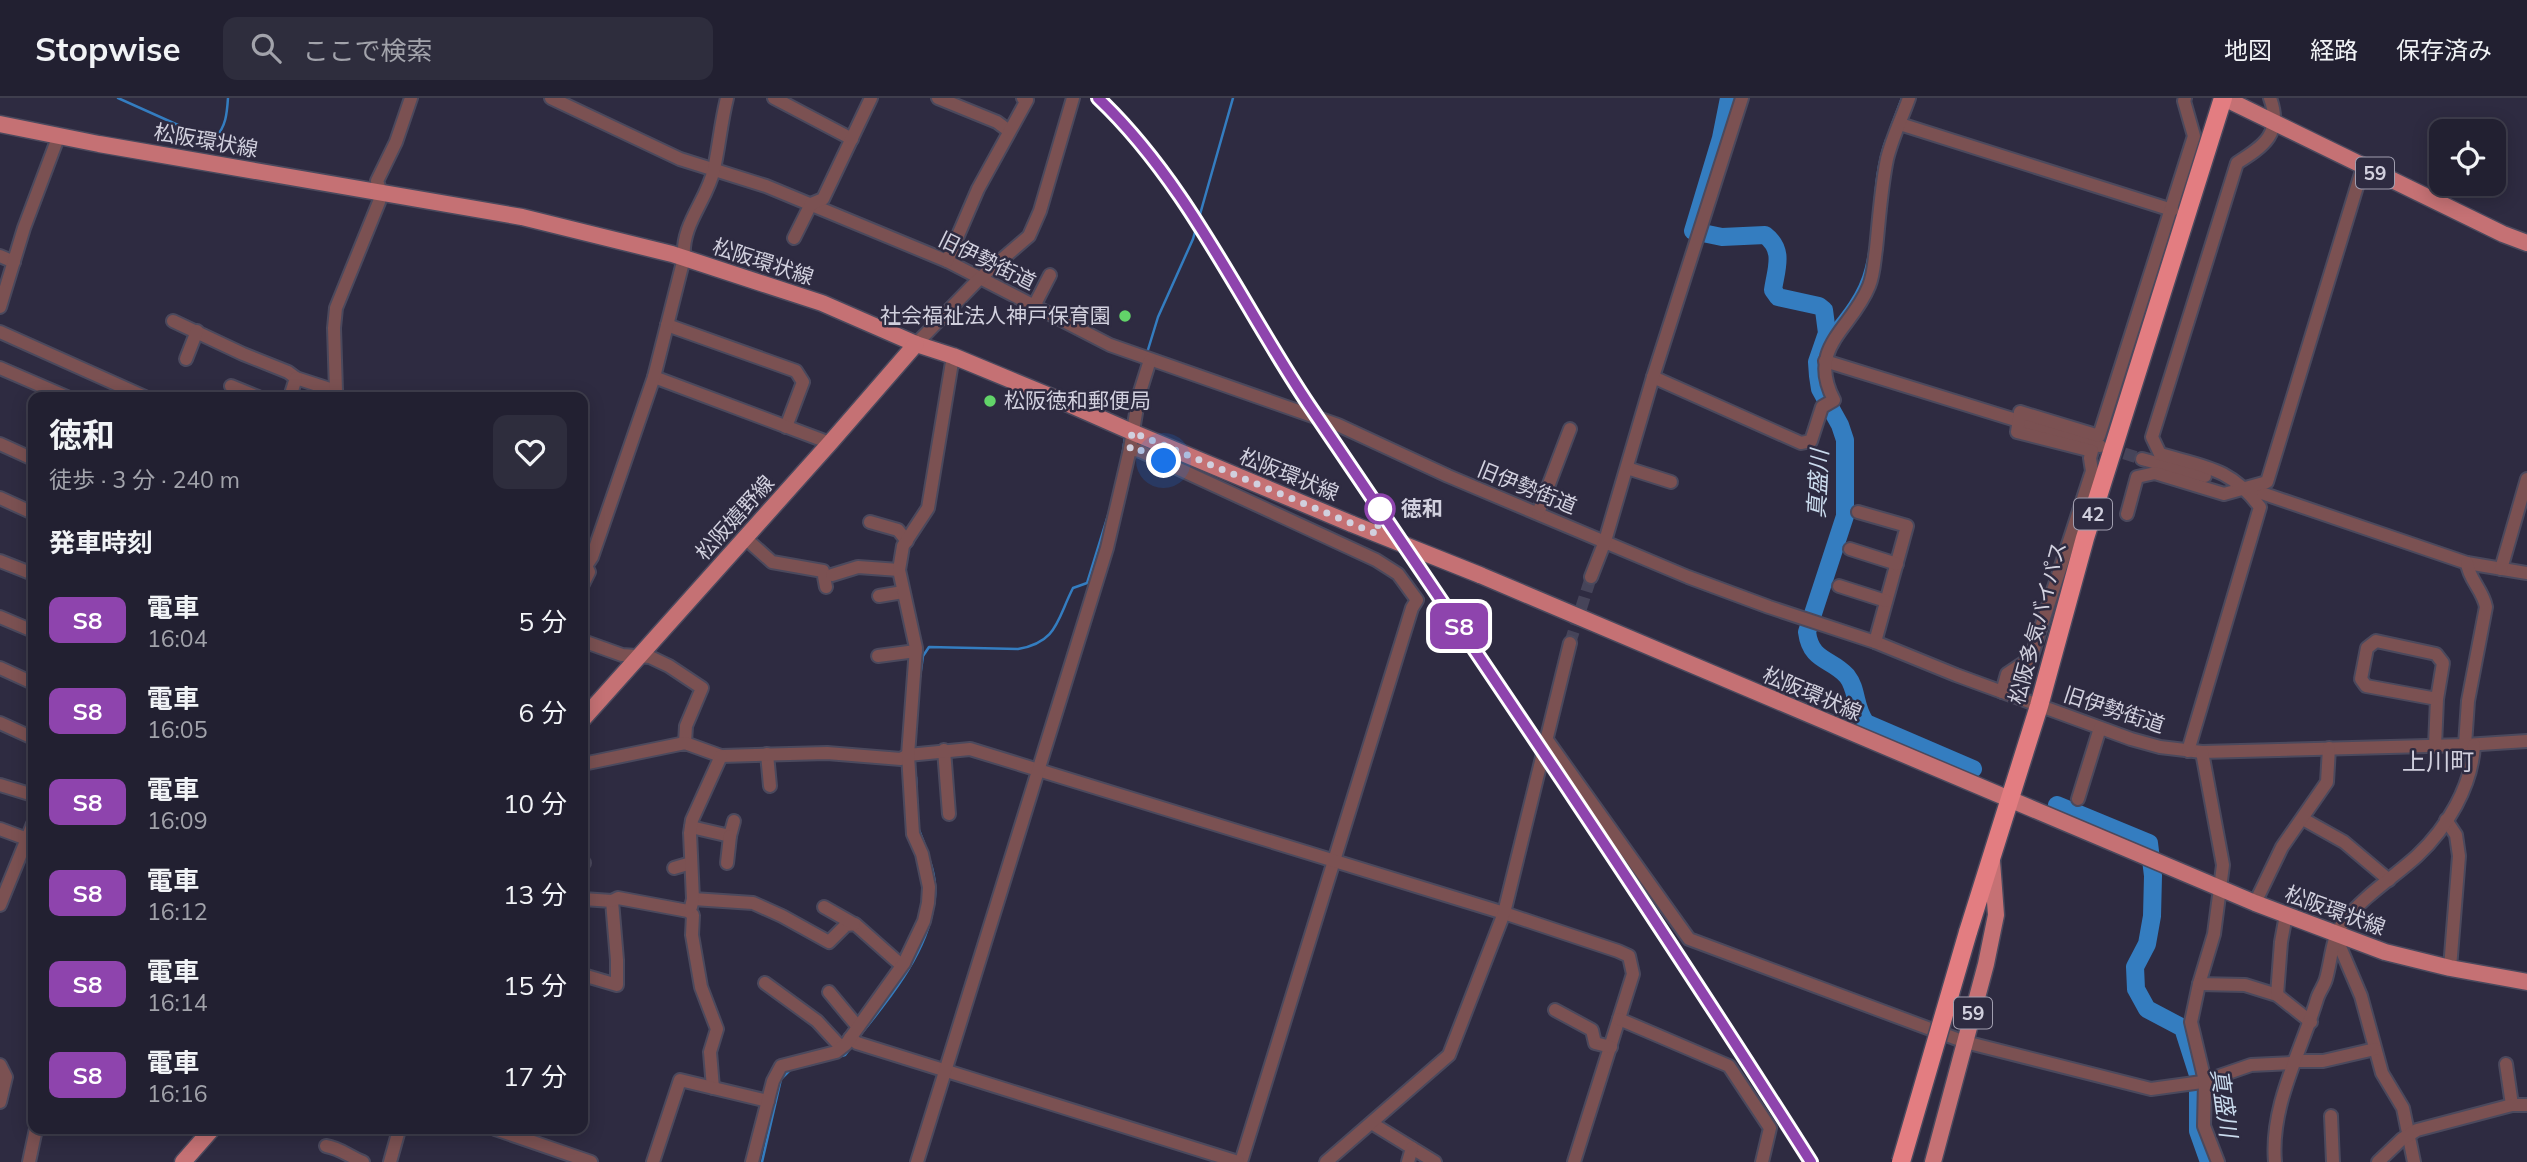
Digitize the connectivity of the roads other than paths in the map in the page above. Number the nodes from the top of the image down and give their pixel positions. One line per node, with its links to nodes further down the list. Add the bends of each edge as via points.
1 (551, 98): 21 (street, 旧伊勢街道, via 680,159)
2 (727, 98): 21 (street)
3 (774, 98): 19 (street)
4 (871, 98): 19 (street)
5 (938, 98): 17 (street, via 997,121)
6 (1073, 98): 32 (street, via 1029,236)
7 (1742, 98): 46 (street)
8 (1909, 98): 16 (street)
9 (2185, 98): 24 (street, via 2194,136)
10 (2224, 98): 14 (main road, 59); 103 (highway, 松阪多気バイパス / 42, via 2085,538)
11 (2270, 98): 14 (street)
12 (1026, 99): 17 (street)
13 (404, 106): 22 (street, via 396,142 377,181)
14 (2275, 122): 20 (main road, 59); 67 (street, via 2263,147 2237,163 2151,437 2160,454 2226,474)
15 (0, 124): 18 (main road, 松阪環状線)
16 (1900, 124): 24 (street); 43 (street, via 1888,158 1870,284 1830,343)
17 (1010, 131): 29 (street, via 978,189)
18 (59, 135): 22 (main road, 松阪環状線); 30 (street)
19 (852, 138): 23 (street, via 823,199)
20 (2363, 167): 26 (main road, 59); 67 (street, via 2267,482)
21 (714, 170): 23 (street, 旧伊勢街道); 28 (street, via 687,228)
22 (381, 193): 28 (main road, 松阪環状線, via 522,217); 54 (street, via 336,308)
23 (811, 204): 25 (street); 29 (street, 旧伊勢街道)
24 (2172, 210): 55 (street, via 2099,436 2020,412)
25 (794, 238)
26 (2527, 243)
27 (0, 256): 30 (street)
28 (684, 258): 36 (street); 39 (main road, 松阪環状線, via 822,303)
29 (947, 261): 32 (street, 旧伊勢街道)
30 (14, 262): 33 (street)
31 (1050, 275): 34 (street)
32 (979, 279): 34 (street, 旧伊勢街道); 39 (street)
33 (1, 299)
34 (1034, 306): 42 (street, 旧伊勢街道)
35 (173, 321): 37 (street)
36 (667, 325): 45 (street); 56 (street, via 796,372 803,382)
37 (197, 331): 41 (street); 47 (street)
38 (0, 332): 50 (street)
39 (916, 344): 40 (main road, 松阪環状線); 59 (main road, 松阪嬉野線)
40 (953, 356): 58 (main road, 松阪環状線); 75 (street, via 928,508)
41 (186, 359)
42 (1150, 360): 58 (street); 71 (street, 旧伊勢街道, via 1338,425)
43 (1825, 361): 46 (street, via 1834,400 1822,407 1811,441 1801,443); 55 (street)
44 (0, 368): 49 (street)
45 (654, 377): 56 (street); 79 (street)
46 (1653, 377): 64 (street)
47 (296, 378): 52 (street); 53 (street)
48 (232, 386): 51 (street)
49 (55, 392)
50 (134, 392)
51 (246, 392)
52 (292, 392)
53 (330, 392)
54 (335, 392)
55 (2018, 421): 61 (street); 101 (street, via 2017,432 2092,451 2092,471 2031,658 2007,674)
56 (786, 427): 59 (street)
57 (1570, 429): 71 (street)
58 (1131, 440): 121 (street, via 1110,512 1107,548); 126 (main road, 松阪環状線, bridge, via 1480,575); 135 (street, via 1140,450 1376,560 1398,575 1417,600)
59 (830, 443): 74 (main road, 松阪嬉野線)
60 (0, 444): 62 (street)
61 (2100, 446)
62 (28, 457)
63 (2142, 459): 67 (street)
64 (1627, 468): 66 (street); 76 (street)
65 (2527, 479): 82 (street)
66 (1671, 482)
67 (2246, 488): 72 (street, via 2224,494 2155,473 2137,477); 80 (street); 115 (street, via 2260,507)
68 (0, 498): 69 (street)
69 (28, 511)
70 (1858, 512): 81 (street, via 1907,526)
71 (1538, 513): 76 (street, 旧伊勢街道)
72 (2127, 514)
73 (870, 522): 75 (street, via 898,530)
74 (744, 537): 83 (street, via 772,562 823,571 829,581 858,567); 97 (main road, 松阪嬉野線)
75 (907, 541): 83 (street)
76 (1605, 541): 86 (street); 94 (street, 旧伊勢街道, via 1688,577)
77 (1850, 549): 81 (street)
78 (0, 561): 84 (street)
79 (588, 561)
80 (2467, 563): 82 (street); 111 (street, via 2486,607 2468,701)
81 (1897, 564): 90 (street)
82 (2501, 569): 85 (street)
83 (899, 570): 88 (street)
84 (28, 572)
85 (2527, 573)
86 (1591, 577)
87 (1839, 586): 90 (street)
88 (903, 592): 89 (street); 96 (street)
89 (879, 596)
90 (1886, 601): 94 (street)
91 (0, 617): 92 (street)
92 (28, 629)
93 (588, 642): 97 (street, via 622,656)
94 (1875, 642): 101 (street, 旧伊勢街道)
95 (1570, 643): 108 (street)
96 (916, 652): 98 (street); 118 (street)
97 (638, 656): 104 (main road, 松阪嬉野線); 110 (street, via 669,666 702,688 686,726)
98 (878, 656)
99 (0, 668): 100 (street)
100 (28, 681)
101 (2002, 692): 103 (street, 旧伊勢街道)
102 (2437, 699): 102 (street, via 2443,663 2436,654 2376,641 2367,648 2361,679 2366,686); 112 (street)
103 (2039, 706): 106 (street, 旧伊勢街道); 126 (highway, 松阪多気バイパス / 42)
104 (588, 713)
105 (0, 723): 107 (street)
106 (2100, 728): 115 (street, 旧伊勢街道); 125 (street)
107 (28, 736)
108 (1547, 740): 148 (street); 164 (street, via 1689,939)
109 (2527, 741): 111 (street, 旧伊勢街道)
110 (685, 743): 119 (street); 120 (street)
111 (2470, 745): 112 (street, 旧伊勢街道); 129 (street, via 2469,780)
112 (2435, 746): 113 (street, 旧伊勢街道)
113 (2329, 748): 116 (street, 旧伊勢街道); 128 (street, via 2328,782)
114 (944, 750): 118 (street); 121 (street, via 970,749); 127 (street)
115 (2188, 751): 116 (street, 旧伊勢街道)
116 (2202, 752): 141 (street, via 2222,855)
117 (767, 754): 118 (street, via 901,759); 119 (street); 123 (street)
118 (908, 755): 152 (street, via 913,834 929,887 924,921)
119 (721, 756): 131 (street)
120 (588, 763)
121 (1037, 770): 135 (street); 171 (street)
122 (0, 785): 124 (street)
123 (770, 786)
124 (28, 793)
125 (2078, 799)
126 (2010, 801): 136 (highway, 松阪多気バイパス / 42); 141 (main road, 松阪環状線)
127 (948, 814)
128 (2303, 819): 140 (street, via 2344,842); 144 (street, via 2282,847)
129 (2446, 820): 140 (street, via 2423,850); 153 (street, via 2459,848)
130 (734, 821): 133 (street)
131 (691, 827): 133 (street); 137 (street)
132 (0, 829): 134 (street)
133 (730, 836): 138 (street)
134 (27, 839): 145 (street)
135 (1333, 861): 148 (street); 195 (street)
136 (1992, 861): 164 (main road, 59, via 1996,915); 201 (highway, 松阪多気バイパス / 42, bridge)
137 (691, 863): 139 (street); 146 (street)
138 (727, 863)
139 (674, 868)
140 (2389, 880): 151 (street)
141 (2219, 889): 144 (main road, 松阪環状線); 157 (street, via 2214,934)
142 (588, 899): 143 (street)
143 (612, 901): 146 (street, via 656,898); 154 (street, via 617,985)
144 (2255, 903): 149 (main road, 松阪環状線)
145 (0, 905)
146 (692, 906): 150 (street, via 753,903 829,942 846,925); 173 (street, via 701,987 717,1029 710,1052)
147 (824, 907): 150 (street)
148 (1504, 913): 161 (street, via 1629,956 1633,974); 179 (street, via 1449,1055)
149 (2286, 915): 151 (main road, 松阪環状線); 159 (street)
150 (855, 924): 152 (street)
151 (2335, 934): 153 (main road, 松阪環状線); 162 (street); 167 (street, via 2361,996)
152 (904, 963): 163 (street)
153 (2450, 968): 155 (main road, 松阪環状線)
154 (588, 976)
155 (2527, 982)
156 (765, 983): 165 (street)
157 (2199, 984): 159 (street, via 2245,985); 172 (street, via 2191,1022)
158 (828, 992): 163 (street)
159 (2277, 995): 162 (street)
160 (1555, 1010): 166 (street, via 1592,1030 1595,1043)
161 (1619, 1019): 166 (street); 200 (street, via 1729,1066 1770,1128)
162 (2311, 1022): 168 (street)
163 (858, 1027): 165 (street)
164 (1965, 1042): 172 (street, via 2151,1089); 202 (main road, 59)
165 (846, 1043): 171 (street); 174 (street, via 836,1052 781,1066)
166 (1611, 1047): 199 (street)
167 (2375, 1049): 168 (street, via 2323,1061); 184 (street, via 2382,1073 2403,1108)
168 (2293, 1062): 172 (street, via 2251,1065); 204 (street, via 2274,1134)
169 (2505, 1064): 176 (street)
170 (0, 1065): 175 (street, via 6,1077)
171 (945, 1071): 194 (street); 195 (street)
172 (2199, 1083): 203 (street, via 2203,1121)
173 (713, 1088): 174 (street); 192 (street, via 680,1080)
174 (768, 1101): 193 (street)
175 (0, 1102)
176 (2512, 1105): 177 (street); 184 (street)
177 (2527, 1105)
178 (2331, 1116): 205 (street)
179 (1373, 1124): 186 (street); 196 (street)
180 (35, 1134): 187 (street)
181 (208, 1134): 188 (main road)
182 (397, 1134): 190 (street)
183 (524, 1134): 191 (street)
184 (2409, 1135): 206 (street); 207 (street)
185 (326, 1146): 189 (street)
186 (1412, 1148): 197 (street); 198 (street)
187 (29, 1162)
188 (183, 1162)
189 (363, 1162)
190 (390, 1162)
191 (591, 1162)
192 (653, 1162)
193 (752, 1162)
194 (917, 1162)
195 (1239, 1162)
196 (1326, 1162)
197 (1408, 1162)
198 (1435, 1162)
199 (1574, 1162)
200 (1762, 1162)
201 (1901, 1162)
202 (1933, 1162)
203 (2218, 1162)
204 (2275, 1162)
205 (2333, 1162)
206 (2378, 1162)
207 (2414, 1162)

